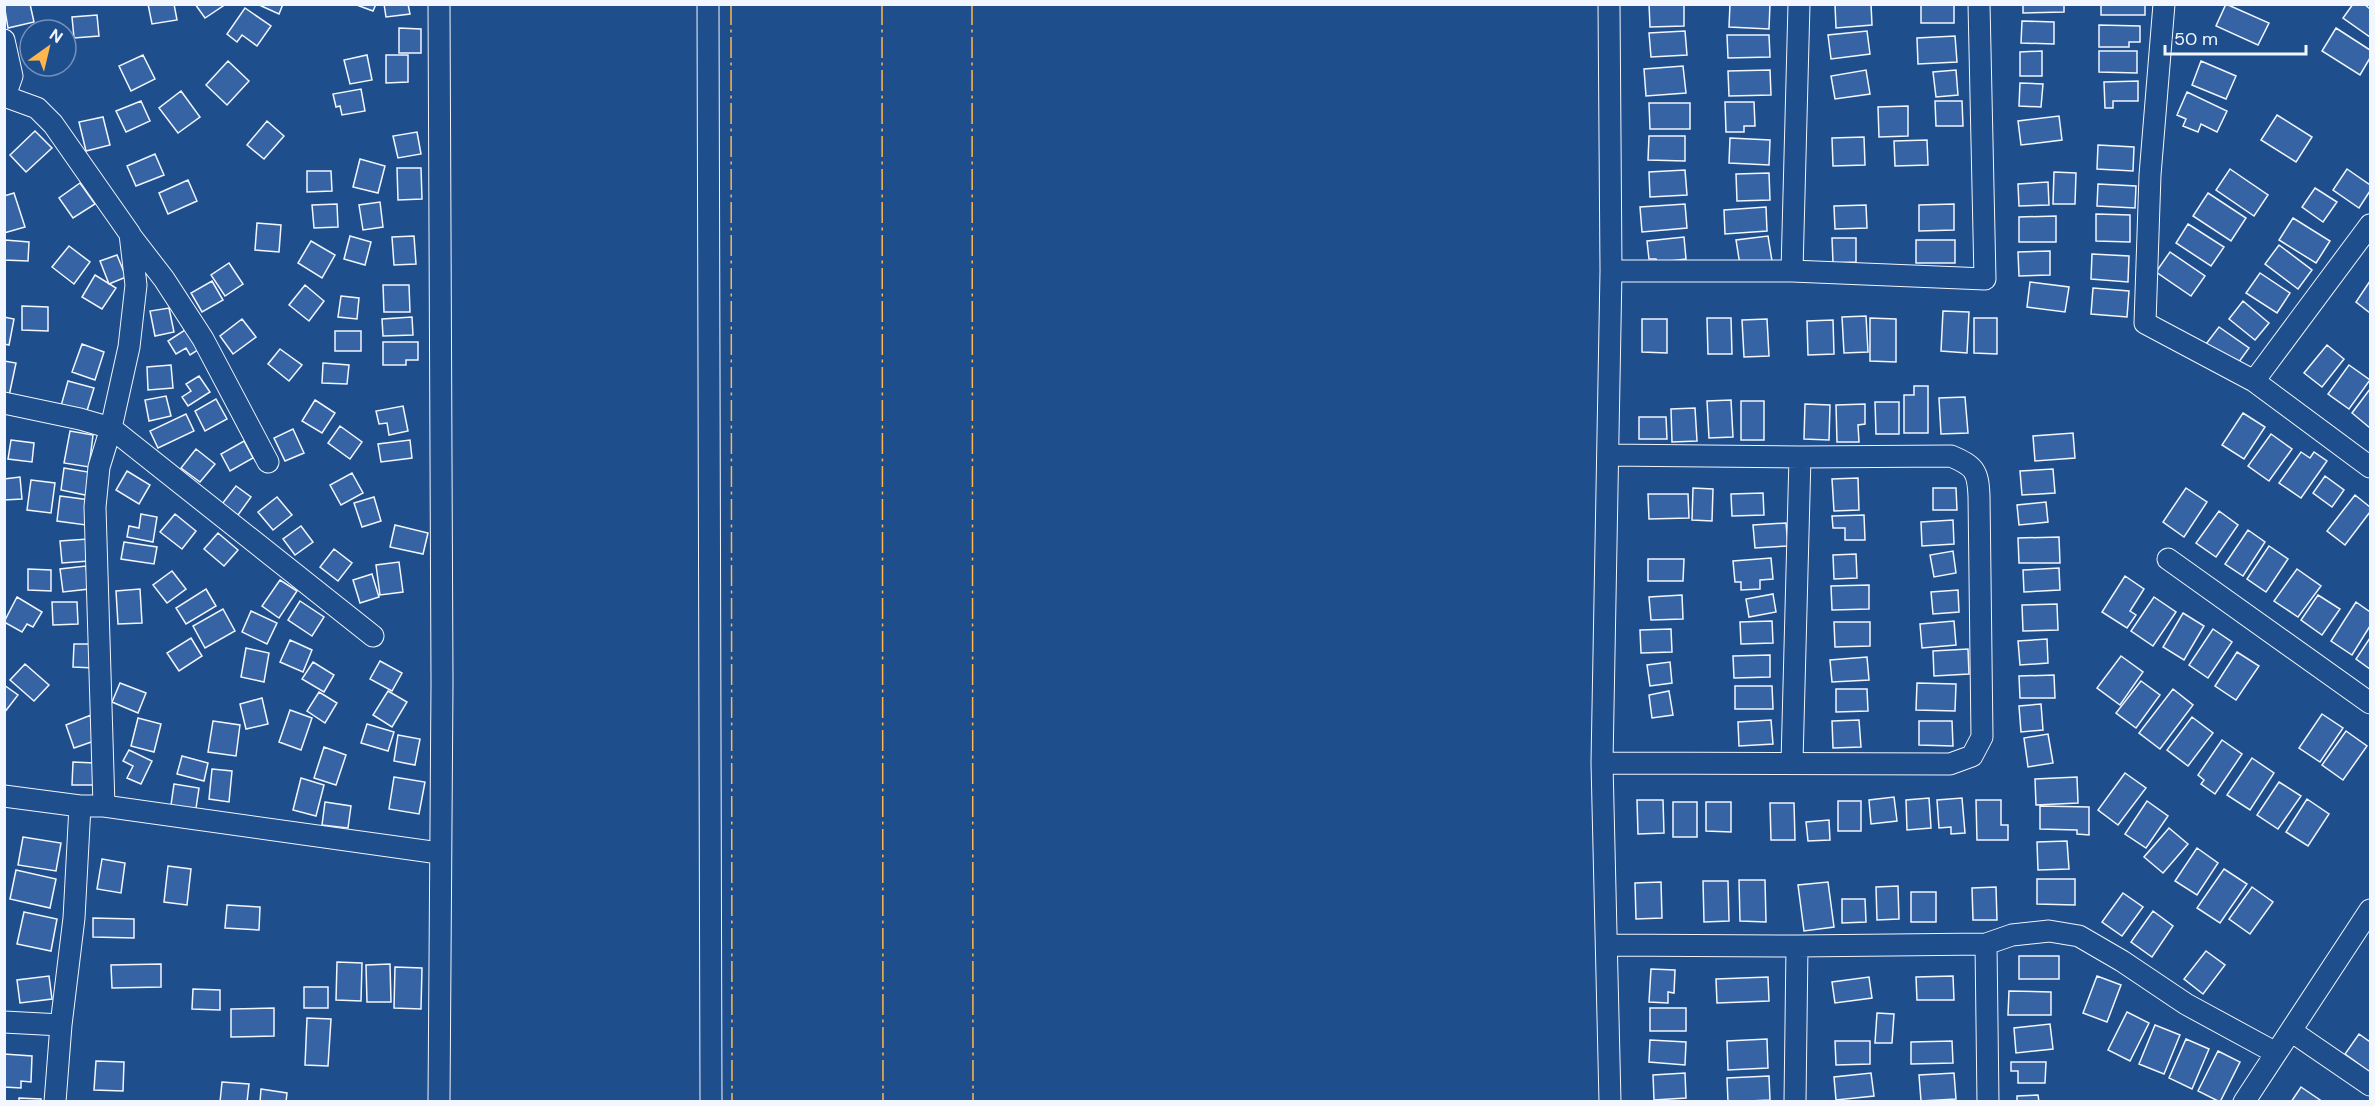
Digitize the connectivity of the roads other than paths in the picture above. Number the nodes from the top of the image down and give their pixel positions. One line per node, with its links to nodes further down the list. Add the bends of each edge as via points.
1 (439, 4): 28 (street)
2 (708, 4): 40 (street)
3 (1609, 4): 11 (street)
4 (1799, 4): 12 (street)
5 (1979, 4): 12 (street, via 1985,279)
6 (2164, 4): 13 (street, via 2150,175 2145,323)
7 (4, 40): 8 (street, via 12,76)
8 (5, 96): 10 (street, via 37,108 53,124)
9 (2368, 232): 13 (street)
10 (130, 234): 15 (street, via 136,285 129,347); 18 (street, via 203,339)
11 (1611, 271): 12 (street); 16 (street)
12 (1792, 271)
13 (2254, 381): 19 (street)
14 (4, 404): 15 (street)
15 (111, 428): 21 (street); 27 (street, via 99,467 94,507)
16 (1608, 455): 17 (street); 24 (street)
17 (1800, 458): 23 (street); 23 (street, via 1951,456 1969,464 1978,479 1979,496 1982,737 1972,756 1950,764)
18 (268, 462)
19 (2370, 467)
20 (2168, 559): 22 (street)
21 (373, 636)
22 (2370, 703)
23 (1792, 762): 24 (street)
24 (1602, 763): 31 (street)
25 (4, 796): 26 (street)
26 (80, 806): 27 (street); 34 (street, via 74,918)
27 (104, 806): 28 (street)
28 (439, 853): 39 (street)
29 (2370, 910): 35 (street)
30 (1986, 944): 32 (street); 36 (street, via 2012,935 2049,931 2079,936 2186,1005); 43 (street)
31 (1607, 945): 32 (street); 41 (street)
32 (1797, 946): 42 (street)
33 (4, 1022): 34 (street)
34 (61, 1025): 38 (street)
35 (2291, 1031): 36 (street); 37 (street)
36 (2276, 1053): 44 (street)
37 (2370, 1085)
38 (55, 1101)
39 (440, 1101)
40 (711, 1101)
41 (1610, 1101)
42 (1795, 1101)
43 (1988, 1101)
44 (2244, 1101)

